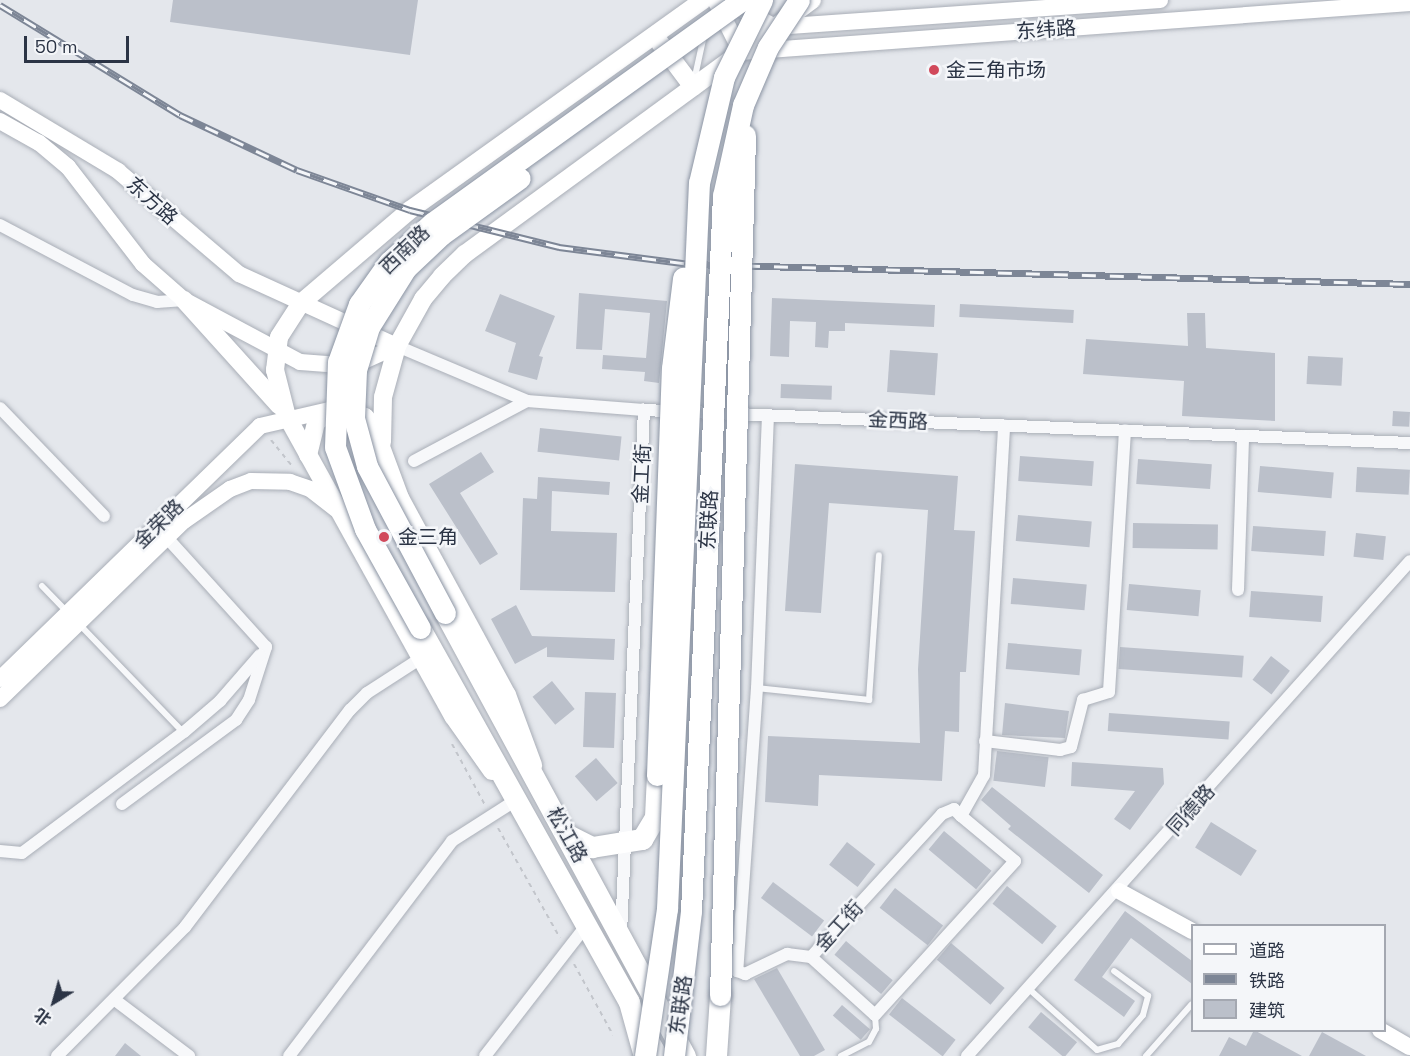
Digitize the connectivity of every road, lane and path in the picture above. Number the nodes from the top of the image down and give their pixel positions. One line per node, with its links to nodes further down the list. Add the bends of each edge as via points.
1 (703, 0): 11 (main road, 西南路)
2 (713, 0): 12 (main road); 14 (lane)
3 (724, 0): 10 (main road)
4 (742, 0): 47 (highway, 西南路, bridge, via 418,234 389,262 359,304 338,362 335,447 364,530)
5 (763, 0): 17 (highway, 东联路, bridge, via 724,77); 45 (highway, 西南路, bridge, via 441,235 406,268 379,308 356,370 354,418 359,442 378,491)
6 (799, 0): 13 (highway, 东联路, bridge, via 782,22)
7 (812, 0): 10 (main road)
8 (1160, 0): 10 (main road, 东纬路)
9 (1410, 3): 12 (main road, 东纬路)
10 (775, 27): 12 (main road)
11 (654, 35): 14 (main road); 20 (main road, 西南路, via 410,210)
12 (741, 52): 14 (main road)
13 (754, 77): 75 (highway, 东联路, bridge, via 735,132 723,196); 82 (highway, bridge, via 743,147 741,349)
14 (693, 87): 21 (main road, via 465,254 423,299)
15 (0, 100): 20 (main road, 东方路, via 118,171 239,273)
16 (0, 121): 19 (main road, 东方路, via 39,143 68,167 143,264)
17 (699, 183): 60 (highway, bridge, via 672,358 657,775 651,830); 80 (highway, 东联路, bridge, via 667,909)
18 (0, 225): 19 (street, via 133,295 157,302)
19 (183, 300): 22 (main road, 东方路); 23 (main road)
20 (301, 303): 21 (main road, 东方路, via 353,322); 22 (main road, 西南路, via 288,320)
21 (397, 346): 22 (main road, 东方路, via 353,366 309,364); 24 (street, 金西路); 34 (main road, via 383,397)
22 (276, 351): 23 (main road); 29 (main road, via 279,392)
23 (269, 390): 29 (main road); 30 (main road)
24 (527, 401): 27 (street, 金西路); 37 (street)
25 (339, 407): 29 (main road, 金荣路); 34 (main road, via 365,417); 36 (main road, via 316,422)
26 (0, 408): 39 (street)
27 (645, 410): 28 (street, 金西路); 60 (street, 金工街)
28 (768, 415): 31 (street, 金西路); 51 (street, 金工街)
29 (287, 417): 30 (main road, 金荣路); 36 (main road)
30 (260, 426): 46 (main road, 金荣路)
31 (1004, 426): 32 (street, 金西路); 54 (street)
32 (1125, 430): 33 (street, 金西路); 54 (street, via 1109,692 1083,700 1071,747 1060,750)
33 (1243, 436): 35 (street, 金西路); 44 (street)
34 (382, 442): 55 (main road, via 414,528 517,716)
35 (1410, 443)
36 (308, 455): 38 (main road)
37 (414, 461)
38 (341, 514): 40 (main road, 金荣路, via 310,489 270,479 251,481 206,503); 49 (main road)
39 (104, 516)
40 (167, 538): 46 (main road, 金荣路); 48 (street)
41 (879, 555): 51 (lane, via 869,700)
42 (1410, 561): 62 (street, 同德路)
43 (42, 586): 46 (lane)
44 (1238, 590)
45 (445, 613): 55 (highway, 松江路)
46 (73, 618): 50 (main road, 金荣路); 52 (main road, 金荣路); 53 (lane)
47 (420, 628): 56 (highway, 松江路)
48 (266, 647): 53 (street, via 220,701); 57 (street, via 249,700 236,720)
49 (421, 658): 56 (main road, via 464,733); 69 (street, via 367,693 350,710 185,927)
50 (0, 679)
51 (757, 688): 66 (street, 金工街, via 737,971 745,974 787,954)
52 (0, 699)
53 (184, 732): 61 (street, via 22,853)
54 (985, 741): 58 (street, via 984,775)
55 (540, 786): 59 (highway, 松江路)
56 (516, 800): 63 (highway, 松江路); 78 (street, via 452,841)
57 (122, 804)
58 (961, 816): 66 (street, 金工街, via 954,809 942,814); 72 (street, via 1015,861)
59 (566, 834): 60 (highway, via 592,847); 65 (highway, 松江路)
60 (625, 844): 65 (street, 金工街)
61 (0, 851)
62 (1119, 891): 64 (main road); 68 (street, 同德路)
63 (586, 926): 70 (highway, 松江路); 79 (street)
64 (1191, 930)
65 (621, 933): 75 (highway, 松江路)
66 (812, 957): 72 (street)
67 (1114, 971): 68 (lane, via 1148,996 1143,1015 1118,1044 1097,1050)
68 (1029, 989): 84 (street, 同德路)
69 (116, 1000): 76 (street); 77 (street)
70 (629, 1002): 80 (highway); 81 (main road, 松江路)
71 (1191, 1005): 85 (lane)
72 (875, 1015): 83 (lane, via 876,1029 869,1042)
73 (1384, 1032): 74 (main road)
74 (1410, 1047)
75 (684, 1055)
76 (57, 1056)
77 (189, 1056)
78 (289, 1056)
79 (485, 1056)
80 (645, 1056)
81 (658, 1056)
82 (716, 1056)
83 (841, 1056)
84 (967, 1056)
85 (1146, 1056)

